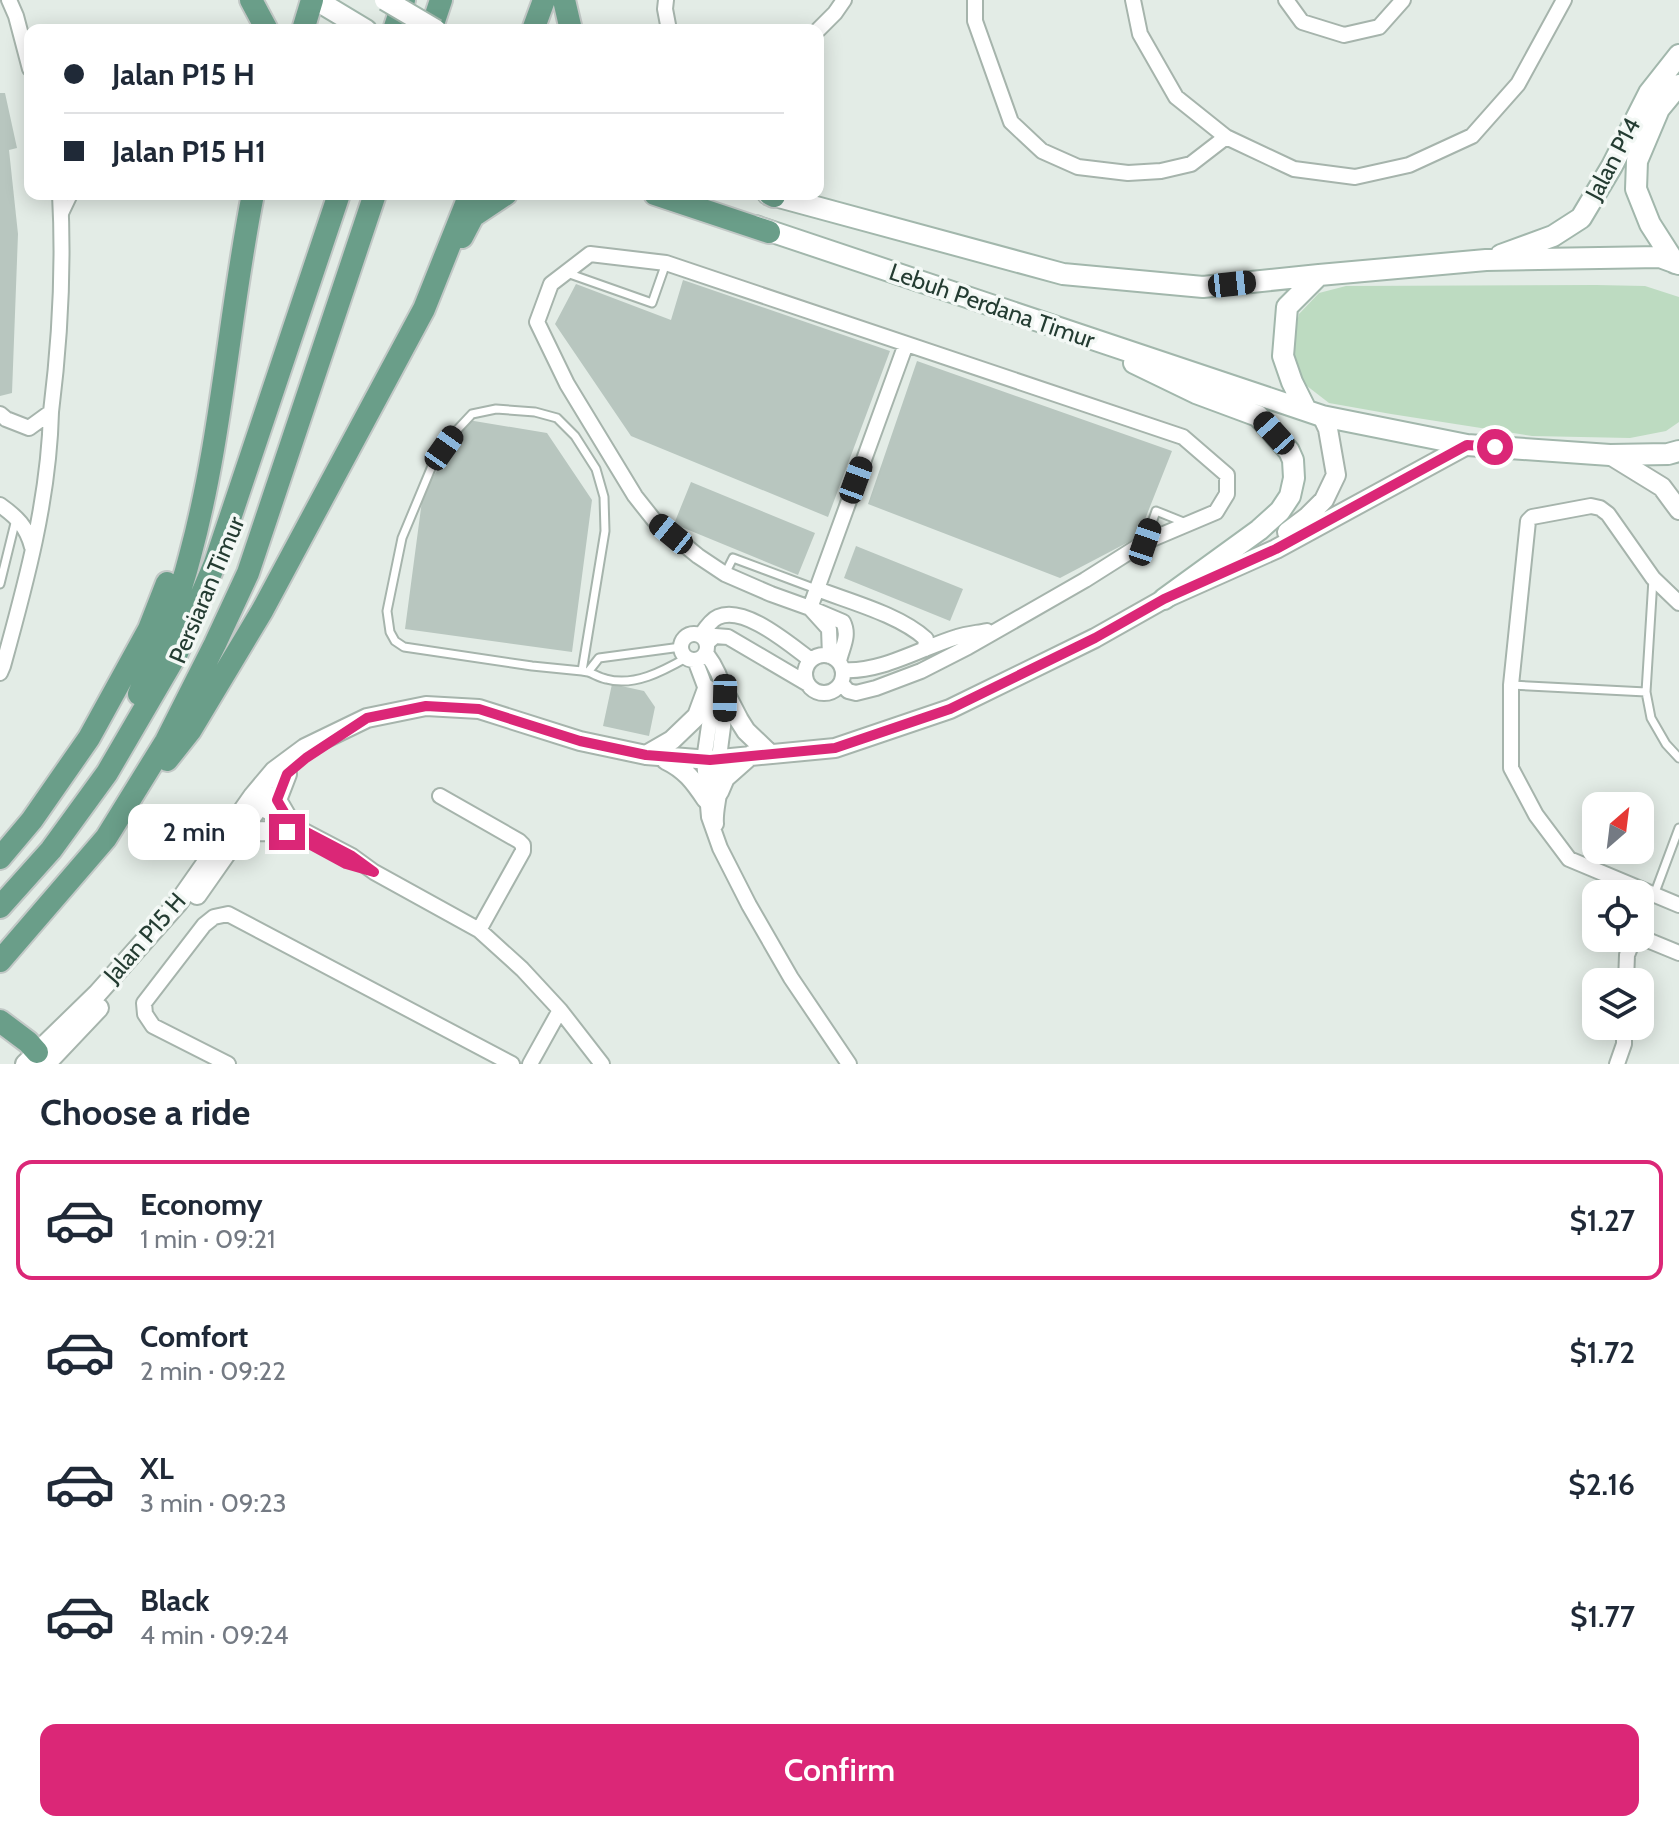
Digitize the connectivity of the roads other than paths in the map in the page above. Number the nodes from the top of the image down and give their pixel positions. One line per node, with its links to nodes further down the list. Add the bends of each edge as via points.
1 (9, 0): 26 (street)
2 (251, 0): 16 (main road)
3 (314, 0): 17 (main road); 18 (main road)
4 (385, 0): 20 (main road, bridge)
5 (404, 0): 19 (main road)
6 (441, 0): 21 (main road)
7 (544, 0): 22 (main road)
8 (564, 0): 23 (main road)
9 (666, 0): 24 (street)
10 (844, 0): 25 (street)
11 (975, 0): 29 (street, via 975,21 1011,122 1042,151 1078,167 1161,171 1191,164)
12 (1133, 0): 29 (street, via 1140,34 1176,97)
13 (1286, 0): 14 (street, via 1302,22 1344,35 1379,27)
14 (1403, 0)
15 (1564, 0): 29 (street, via 1518,84 1472,136 1409,165 1355,177 1294,169)
16 (264, 24)
17 (305, 24)
18 (356, 24)
19 (396, 24)
20 (424, 24)
21 (435, 24)
22 (535, 24)
23 (570, 24)
24 (668, 24)
25 (824, 24)
26 (24, 46)
27 (1679, 55): 42 (main road, Jalan P14, via 1649,93 1581,218 1553,236)
28 (1679, 85): 44 (main road, Jalan P14, via 1659,109 1637,161 1636,189 1650,224)
29 (1226, 137)
30 (60, 200): 40 (street)
31 (71, 200): 40 (lane)
32 (252, 200): 56 (main road)
33 (337, 200): 92 (main road, Persiaran Timur, via 215,563 177,653)
34 (373, 200): 99 (main road, Persiaran Timur, via 248,573 166,741)
35 (468, 200): 47 (main road)
36 (497, 200): 47 (main road, via 473,216)
37 (673, 200): 41 (main road)
38 (696, 200): 41 (main road, Lebuh Perdana Timur)
39 (789, 200): 46 (main road, Lebuh Perdana Timur, via 1063,274 1203,287)
40 (61, 220): 50 (street)
41 (769, 232): 48 (main road, Lebuh Perdana Timur)
42 (1486, 260): 44 (main road, via 1660,257); 46 (main road, Lebuh Perdana Timur)
43 (666, 263): 45 (street, via 590,254); 45 (lane, via 652,303); 49 (street)
44 (1677, 264)
45 (566, 273): 65 (street, via 551,284 537,322 567,384 654,520)
46 (1319, 275): 51 (main road, via 1287,307 1283,356 1292,382)
47 (424, 309): 99 (main road, via 262,611 190,731)
48 (1097, 342): 51 (main road, Lebuh Perdana Timur); 69 (main road, via 1147,371 1258,416 1293,460 1290,496 1280,511)
49 (906, 344): 61 (street, via 1183,437 1227,475 1227,494 1216,512); 68 (street)
50 (51, 412): 52 (street, via 29,428); 57 (street)
51 (1314, 413): 53 (main road, Lebuh Perdana Timur); 64 (street, Jalan P15 H, via 1328,429 1336,475 1324,500 1307,517)
52 (0, 414)
53 (1467, 445): 55 (main road, Lebuh Perdana Timur); 64 (street, Jalan P15 H)
54 (1679, 451): 55 (main road, Lebuh Perdana Timur)
55 (1610, 455): 59 (street, via 1662,487)
56 (209, 474): 92 (main road, via 168,625); 101 (main road, via 149,629 89,738)
57 (42, 500): 60 (street, via 32,517); 63 (street)
58 (0, 505): 60 (street)
59 (1679, 510)
60 (18, 518): 63 (street); 67 (lane)
61 (1188, 524): 62 (street); 62 (lane, via 1156,511)
62 (1145, 542): 74 (street)
63 (34, 551): 73 (street)
64 (1250, 559): 69 (street, Jalan P15 H)
65 (725, 574): 68 (lane, via 733,558); 71 (street)
66 (1653, 578): 70 (street); 83 (street, via 1600,508 1532,517 1526,524); 85 (lane)
67 (0, 584)
68 (817, 589): 71 (street); 72 (street)
69 (1164, 599): 87 (street, Jalan P15 H, via 950,709 835,748)
70 (1679, 603)
71 (810, 608): 79 (street, via 843,622 847,630)
72 (902, 622): 75 (street); 77 (street, via 926,639)
73 (7, 626): 81 (street)
74 (996, 630): 75 (street); 79 (street, via 921,671 856,693 848,691)
75 (948, 641): 77 (street)
76 (696, 649): 78 (street, via 715,617 732,614 759,624); 80 (lane, via 599,658); 80 (lane, via 646,677 608,680); 82 (street, via 715,636 728,637); 84 (street, via 715,665)
77 (925, 649): 79 (street, via 874,667)
78 (811, 660): 79 (street, via 823,655); 82 (street, via 805,672)
79 (838, 668): 82 (street, via 831,692 818,692)
80 (585, 671): 80 (lane, via 404,647 390,632 387,611 402,538 432,466 472,414 514,409 557,418 596,469 605,531)
81 (0, 673)
82 (808, 684)
83 (1511, 685): 85 (lane); 102 (street, via 1511,768 1536,815 1569,859)
84 (715, 690): 87 (street); 88 (street, via 697,716); 91 (street, via 725,721)
85 (1646, 692): 90 (lane, via 1651,718)
86 (367, 718): 88 (street, Jalan P15 H, via 426,706 479,709 580,741); 93 (street, Jalan P15 H); 96 (street, Jalan P15 H, via 305,748 274,771)
87 (770, 754): 89 (street, Jalan P15 H)
88 (651, 755): 91 (street, Jalan P15 H); 94 (street, via 678,766)
89 (751, 755): 91 (street, Jalan P15 H); 94 (street)
90 (1679, 758)
91 (711, 760): 94 (street)
92 (107, 773): 105 (main road, Persiaran Timur, via 51,850)
93 (287, 774): 96 (street, Jalan P15 H); 97 (street, via 277,800)
94 (712, 795): 118 (street, via 718,840 749,905)
95 (440, 796): 106 (street, via 523,845)
96 (252, 808): 97 (street); 100 (street, Jalan P15 H); 113 (street, Jalan P15 H)
97 (289, 828): 100 (street); 106 (street, via 346,864 374,872)
98 (1679, 828): 103 (lane)
99 (106, 838): 109 (main road, Persiaran Timur)
100 (239, 838): 113 (street, Jalan P15 H, via 186,911 70,1040)
101 (0, 858)
102 (1619, 880)
103 (1654, 895): 104 (street)
104 (1679, 905)
105 (0, 907)
106 (479, 930): 110 (street)
107 (1654, 943): 108 (street)
108 (1679, 953)
109 (0, 961)
110 (560, 1010): 116 (street); 117 (street)
111 (0, 1021): 113 (main road)
112 (1624, 1040): 119 (street)
113 (45, 1058)
114 (228, 1064): 115 (street, via 153,1026 144,1003 204,925 228,914)
115 (512, 1064)
116 (530, 1064)
117 (602, 1064)
118 (849, 1064)
119 (1617, 1064)

